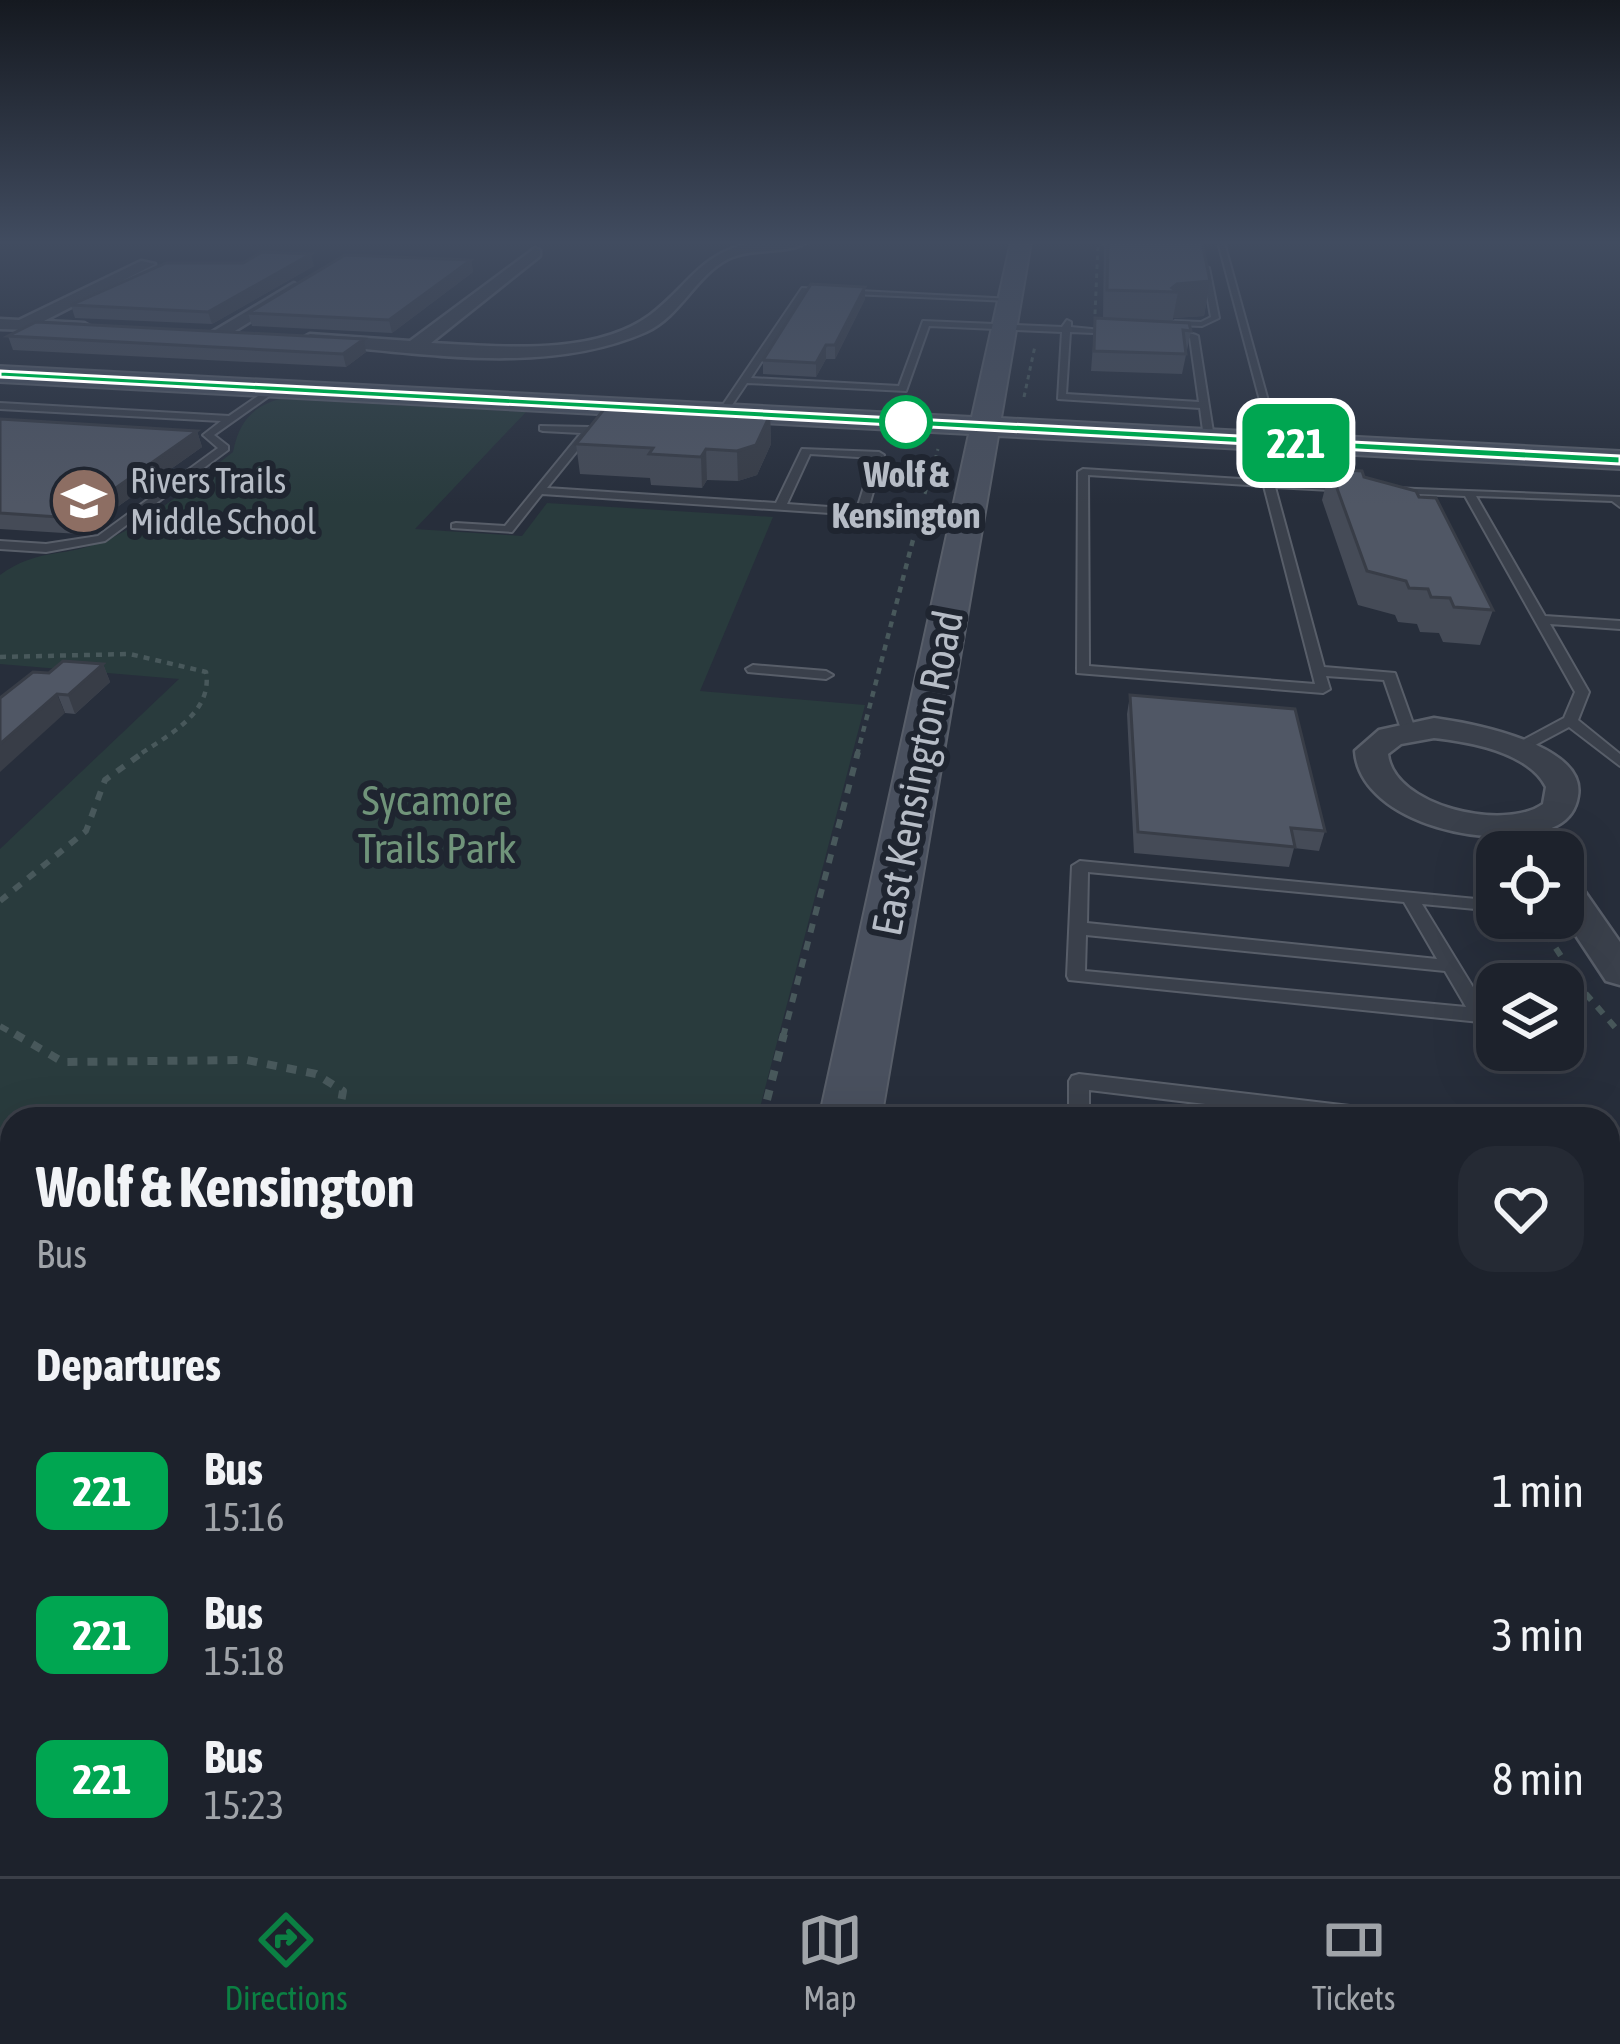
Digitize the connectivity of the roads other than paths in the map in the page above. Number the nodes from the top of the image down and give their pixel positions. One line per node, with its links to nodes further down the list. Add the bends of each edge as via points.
1 (225, 330): 13 (street)
2 (437, 330): 18 (street)
3 (630, 330): 17 (street)
4 (779, 330): 21 (lane)
5 (924, 330): 21 (lane, via 903,389)
6 (1003, 330): 30 (main road, East Kensington Road)
7 (1058, 330): 8 (lane)
8 (1065, 330): 10 (lane); 24 (lane, via 1061,397)
9 (1245, 330): 36 (lane)
10 (1123, 333)
11 (194, 334): 13 (street)
12 (1163, 334): 14 (lane)
13 (216, 335): 15 (street)
14 (1183, 336): 22 (lane); 24 (lane, via 1194,336)
15 (261, 337)
16 (283, 338): 18 (street)
17 (603, 340): 18 (street, via 512,349); 19 (street)
18 (417, 345)
19 (625, 352)
20 (0, 374): 23 (main road)
21 (745, 380): 27 (lane)
22 (1189, 385)
23 (274, 388): 25 (main road); 28 (lane)
24 (1204, 404): 35 (lane)
25 (608, 406): 27 (main road); 32 (lane)
26 (0, 410): 28 (lane); 29 (lane)
27 (723, 412): 30 (main road)
28 (231, 419): 34 (lane)
29 (62, 423)
30 (983, 426): 35 (main road); 46 (main road, East Kensington Road)
31 (542, 428): 32 (lane)
32 (588, 431): 41 (lane)
33 (185, 434): 34 (lane)
34 (208, 435): 48 (lane, via 224,448 101,539)
35 (1208, 438): 36 (main road)
36 (1276, 442): 37 (main road)
37 (1620, 460)
38 (1269, 483): 39 (lane); 52 (lane); 52 (lane, via 1083,472 1082,670 1323,689)
39 (1358, 488)
40 (1381, 490): 42 (lane)
41 (539, 491): 44 (lane); 47 (lane, via 508,530)
42 (1471, 495): 43 (lane); 49 (lane)
43 (1620, 504)
44 (780, 507): 45 (lane); 45 (lane, via 806,451 879,455)
45 (862, 512): 46 (lane)
46 (943, 518): 66 (main road, East Kensington Road)
47 (455, 526)
48 (4, 548)
49 (1541, 620): 50 (lane); 54 (lane, via 1582,692)
50 (1620, 625)
51 (753, 669): 53 (lane)
52 (1318, 670): 55 (lane, via 1390,676)
53 (826, 675)
54 (1570, 721): 56 (lane); 57 (lane)
55 (1408, 730): 56 (street, via 1463,730); 58 (street, via 1372,748 1377,781 1396,798)
56 (1519, 748): 59 (street, via 1557,778 1563,794)
57 (1620, 761)
58 (1493, 831)
59 (1534, 831)
60 (1410, 898): 61 (lane); 63 (lane, via 1080,866); 64 (lane)
61 (1476, 905)
62 (1584, 924): 65 (street)
63 (1078, 928): 64 (lane); 64 (lane, via 1076,976 1480,1015)
64 (1451, 966)
65 (1620, 972)
66 (852, 1107)
67 (1079, 1107): 68 (lane, via 1079,1081)
68 (1293, 1107)

